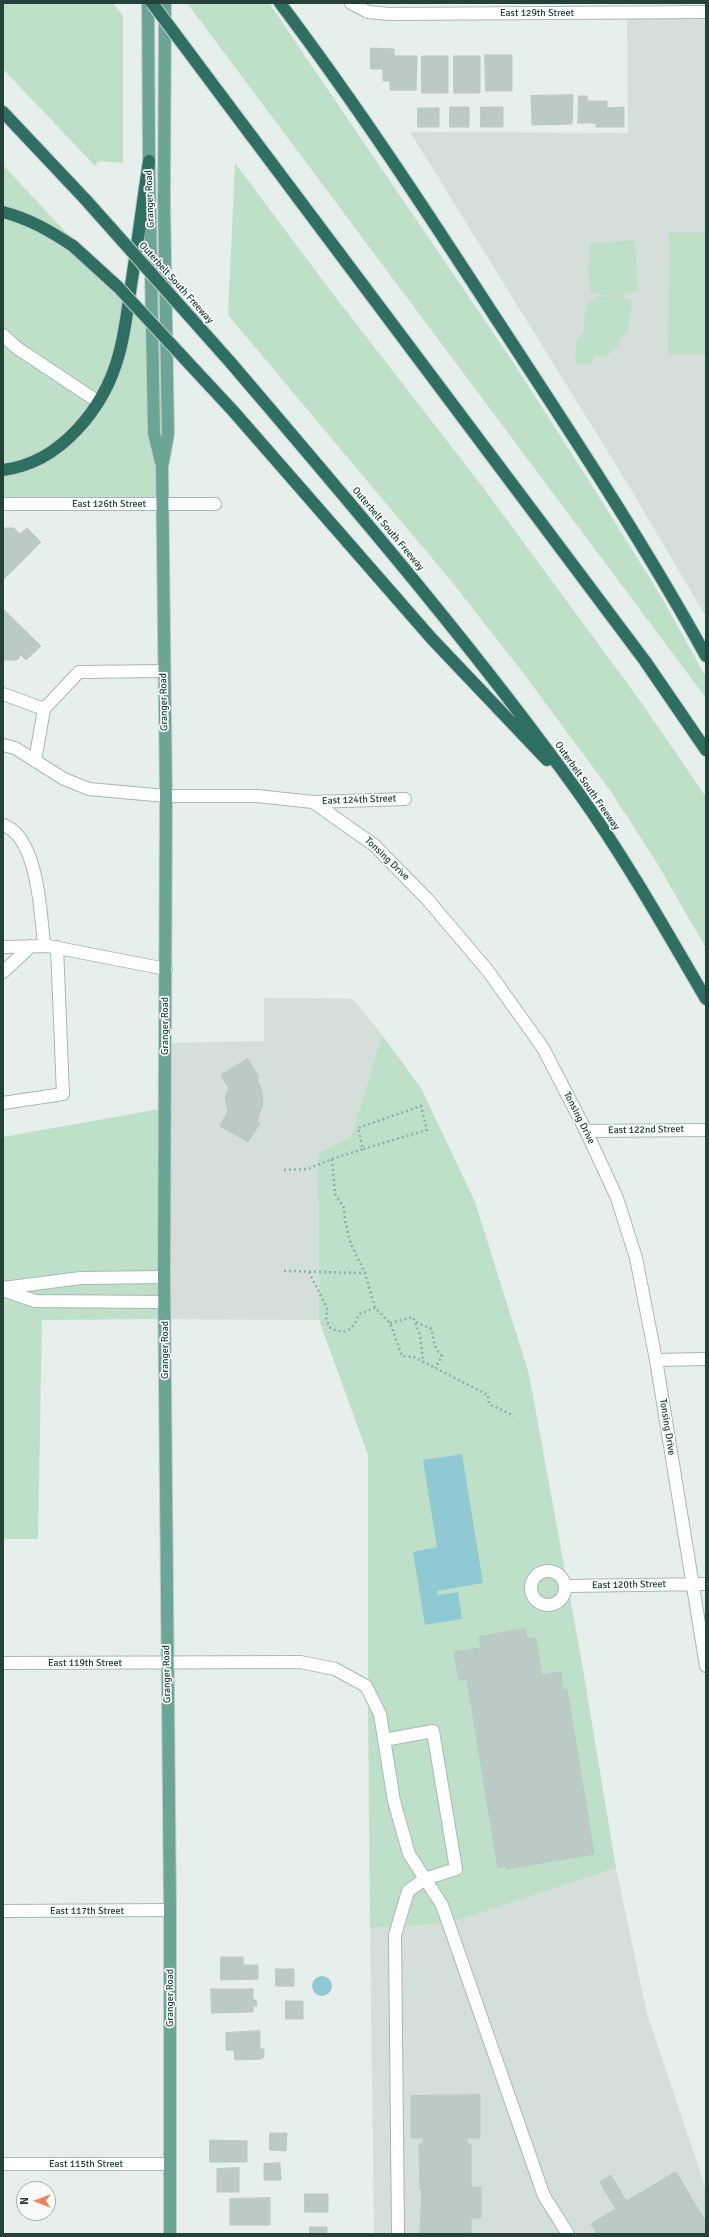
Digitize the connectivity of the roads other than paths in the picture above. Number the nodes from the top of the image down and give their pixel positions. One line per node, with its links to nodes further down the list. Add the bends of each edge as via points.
1 (148, 3): 10 (main road, Granger Road)
2 (152, 3): 24 (highway, bridge, via 645,661)
3 (165, 3): 14 (main road, Granger Road, via 164,202 168,434)
4 (280, 3): 8 (highway)
5 (285, 3): 8 (highway)
6 (351, 3): 7 (street, East 129th Street, via 368,12 389,14)
7 (706, 12)
8 (309, 42): 19 (highway, via 358,109 564,423 626,520)
9 (3, 112): 26 (highway, Outerbelt South Freeway, bridge, via 85,199 231,363 419,585 496,682)
10 (149, 161): 13 (highway, via 121,346 112,373); 14 (main road, Granger Road, via 154,433)
11 (3, 212): 26 (highway, bridge, via 43,226 73,246 118,287 234,412 432,639)
12 (3, 335): 13 (street, via 17,348)
13 (97, 401): 15 (highway, via 72,435 54,450 36,460)
14 (162, 467): 17 (main road, Granger Road)
15 (3, 470)
16 (3, 504): 17 (street, East 126th Street)
17 (163, 504): 18 (street, East 126th Street); 20 (main road, Granger Road)
18 (215, 504)
19 (706, 656)
20 (164, 671): 22 (street, via 79,672); 27 (main road, Granger Road)
21 (3, 694): 22 (street)
22 (44, 709): 25 (street)
23 (3, 744): 25 (street, Tonsing Drive, via 15,748)
24 (706, 750)
25 (34, 761): 27 (street, Tonsing Drive, via 64,779 89,789)
26 (578, 793): 37 (highway, Outerbelt South Freeway, via 659,918)
27 (166, 796): 29 (street, Tonsing Drive, via 256,796); 35 (main road, Granger Road)
28 (405, 798): 29 (street, East 124th Street)
29 (313, 802): 40 (street, Tonsing Drive, via 374,845 427,899 488,971 543,1048)
30 (3, 825): 32 (street, via 16,834 28,851 37,885)
31 (31, 946): 32 (street); 34 (street); 36 (street)
32 (44, 946): 33 (street)
33 (57, 947): 35 (street); 38 (street, via 63,1094)
34 (3, 948)
35 (166, 969): 41 (main road, Granger Road)
36 (3, 972)
37 (706, 999)
38 (3, 1103)
39 (706, 1130): 40 (street, East 122nd Street)
40 (586, 1131): 45 (street, Tonsing Drive, via 617,1198 636,1258)
41 (164, 1277): 42 (street, via 81,1278); 43 (main road, Granger Road)
42 (3, 1289): 43 (street, via 35,1300)
43 (164, 1302): 49 (main road, Granger Road)
44 (706, 1359): 45 (street)
45 (656, 1360): 46 (street, Tonsing Drive)
46 (693, 1584): 47 (street, East 120th Street); 48 (street, East 120th Street); 51 (street, Tonsing Drive)
47 (706, 1584)
48 (566, 1586)
49 (167, 1662): 50 (street, East 119th Street); 52 (street, East 119th Street, via 300,1662 335,1669 366,1686 380,1714); 54 (main road, Granger Road)
50 (3, 1663)
51 (706, 1666)
52 (384, 1740): 53 (street, East 119th Street, via 394,1801 409,1854); 53 (street, via 433,1730 456,1869)
53 (425, 1879): 59 (street, via 408,1891 395,1935); 60 (street, East 119th Street, via 442,1905 544,2196)
54 (170, 1910): 55 (street, East 117th Street); 57 (main road, Granger Road)
55 (3, 1911)
56 (3, 2164): 57 (street, East 115th Street)
57 (170, 2164): 58 (main road, Granger Road)
58 (170, 2234)
59 (398, 2234)
60 (568, 2234)

